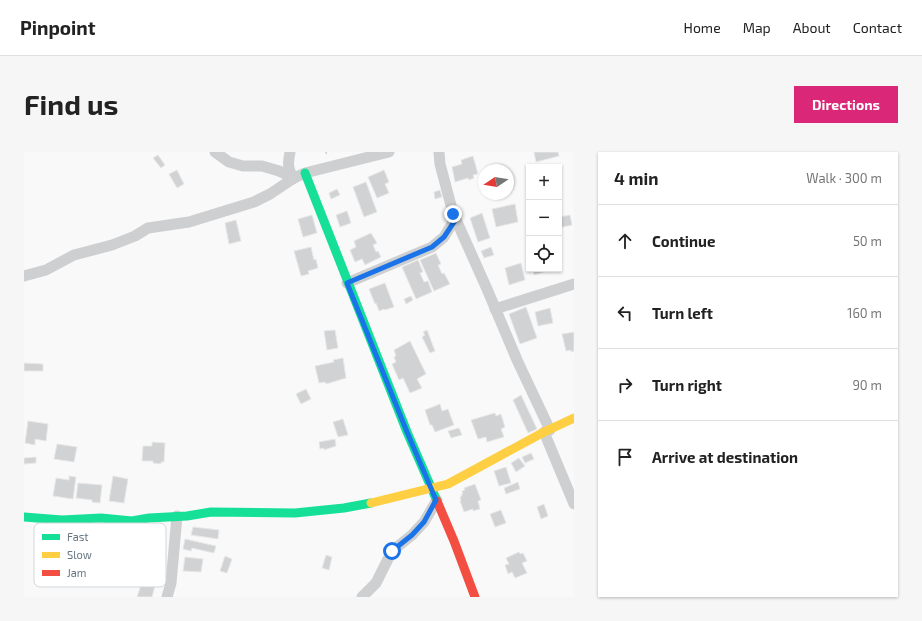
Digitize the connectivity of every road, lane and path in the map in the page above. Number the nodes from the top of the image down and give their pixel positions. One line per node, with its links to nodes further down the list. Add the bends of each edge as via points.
1 (215, 152): 6 (street, via 229,162 243,166 262,166)
2 (290, 152): 6 (street, via 288,165)
3 (389, 152): 5 (street)
4 (439, 152): 7 (street)
5 (305, 173): 6 (street); 9 (street)
6 (294, 178): 8 (street, via 254,202 189,222 148,228 112,245 74,255 46,270)
7 (456, 219): 9 (street, via 444,237 432,247); 11 (street)
8 (24, 276)
9 (347, 283): 14 (street)
10 (574, 284): 11 (street)
11 (496, 309): 13 (street)
12 (574, 418): 13 (street)
13 (547, 431): 14 (street, via 448,484); 16 (street)
14 (431, 489): 15 (street); 17 (street, via 344,508 295,513 211,512)
15 (436, 500): 20 (street, via 424,522 392,551 376,583); 21 (street)
16 (574, 504)
17 (177, 516): 18 (street, via 132,521); 19 (street)
18 (24, 517)
19 (168, 597)
20 (362, 597)
21 (475, 597)

